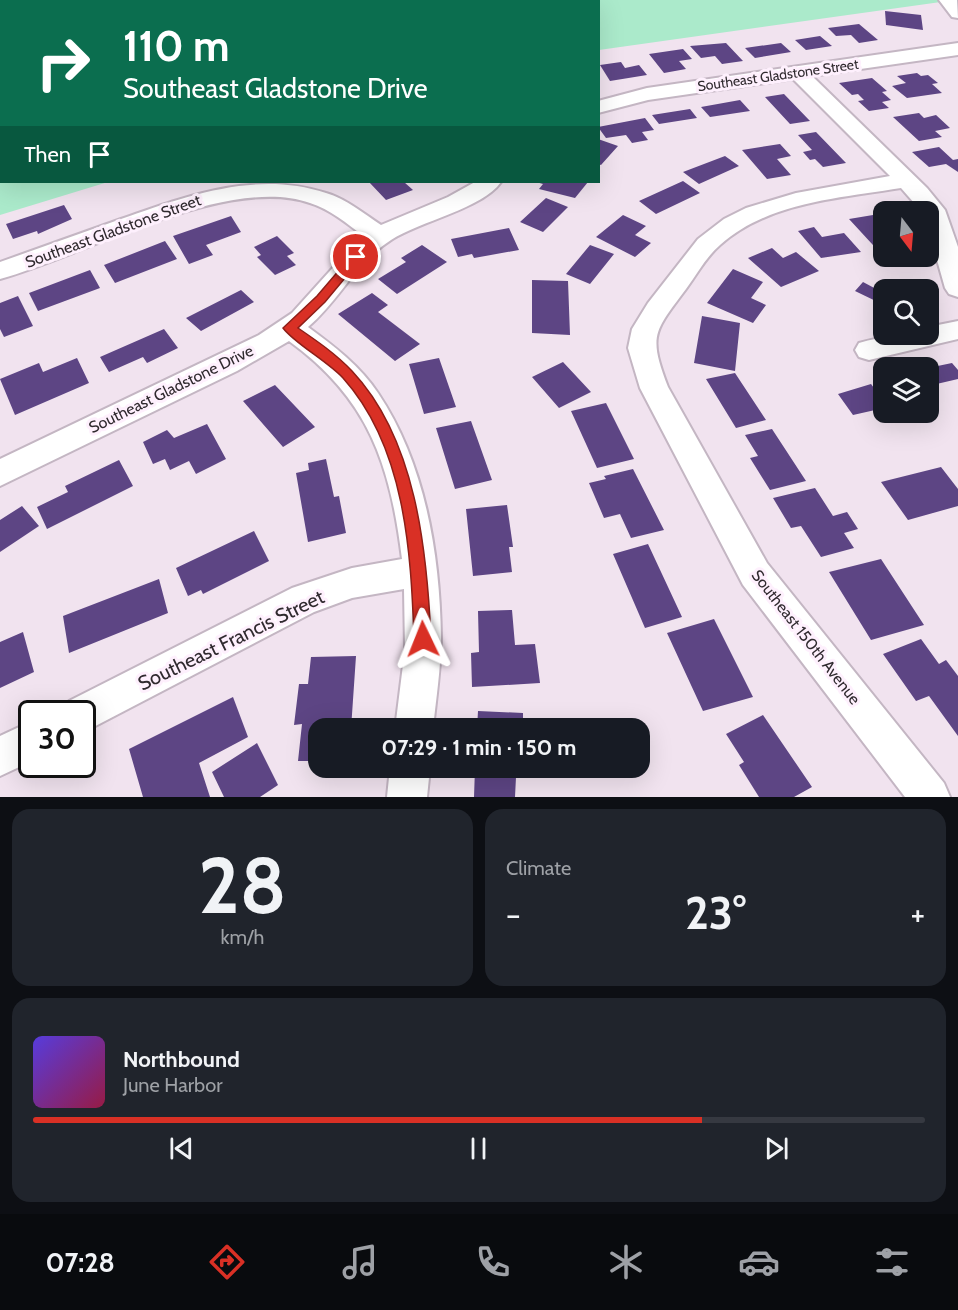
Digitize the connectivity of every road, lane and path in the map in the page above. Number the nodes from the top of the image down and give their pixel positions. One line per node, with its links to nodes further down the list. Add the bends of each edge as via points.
1 (948, 0): 2 (street)
2 (958, 13)
3 (958, 49): 4 (street, Southeast Gladstone Street)
4 (797, 72): 5 (street, Southeast Gladstone Street, via 647,94); 6 (street)
5 (600, 106)
6 (906, 180): 10 (street, via 933,210); 22 (street, Southeast 150th Avenue, via 773,206 738,222 710,241 660,305 642,336 654,388 755,574)
7 (488, 183): 8 (street)
8 (380, 236): 9 (street, Southeast Gladstone Street, via 330,202 311,195 246,190 200,199); 11 (street, Southeast Gladstone Drive)
9 (0, 271)
10 (958, 288)
11 (290, 328): 14 (street, Southeast Gladstone Drive, via 198,380 123,411); 15 (street, via 348,375 390,442 406,495)
12 (958, 330): 13 (street)
13 (869, 350)
14 (0, 473)
15 (420, 571): 16 (street, Southeast Francis Street, via 352,583 304,599); 17 (street, via 423,639)
16 (96, 707)
17 (415, 718)
18 (18, 747): 19 (street)
19 (0, 757)
20 (409, 778): 21 (street)
21 (407, 797)
22 (930, 797)

